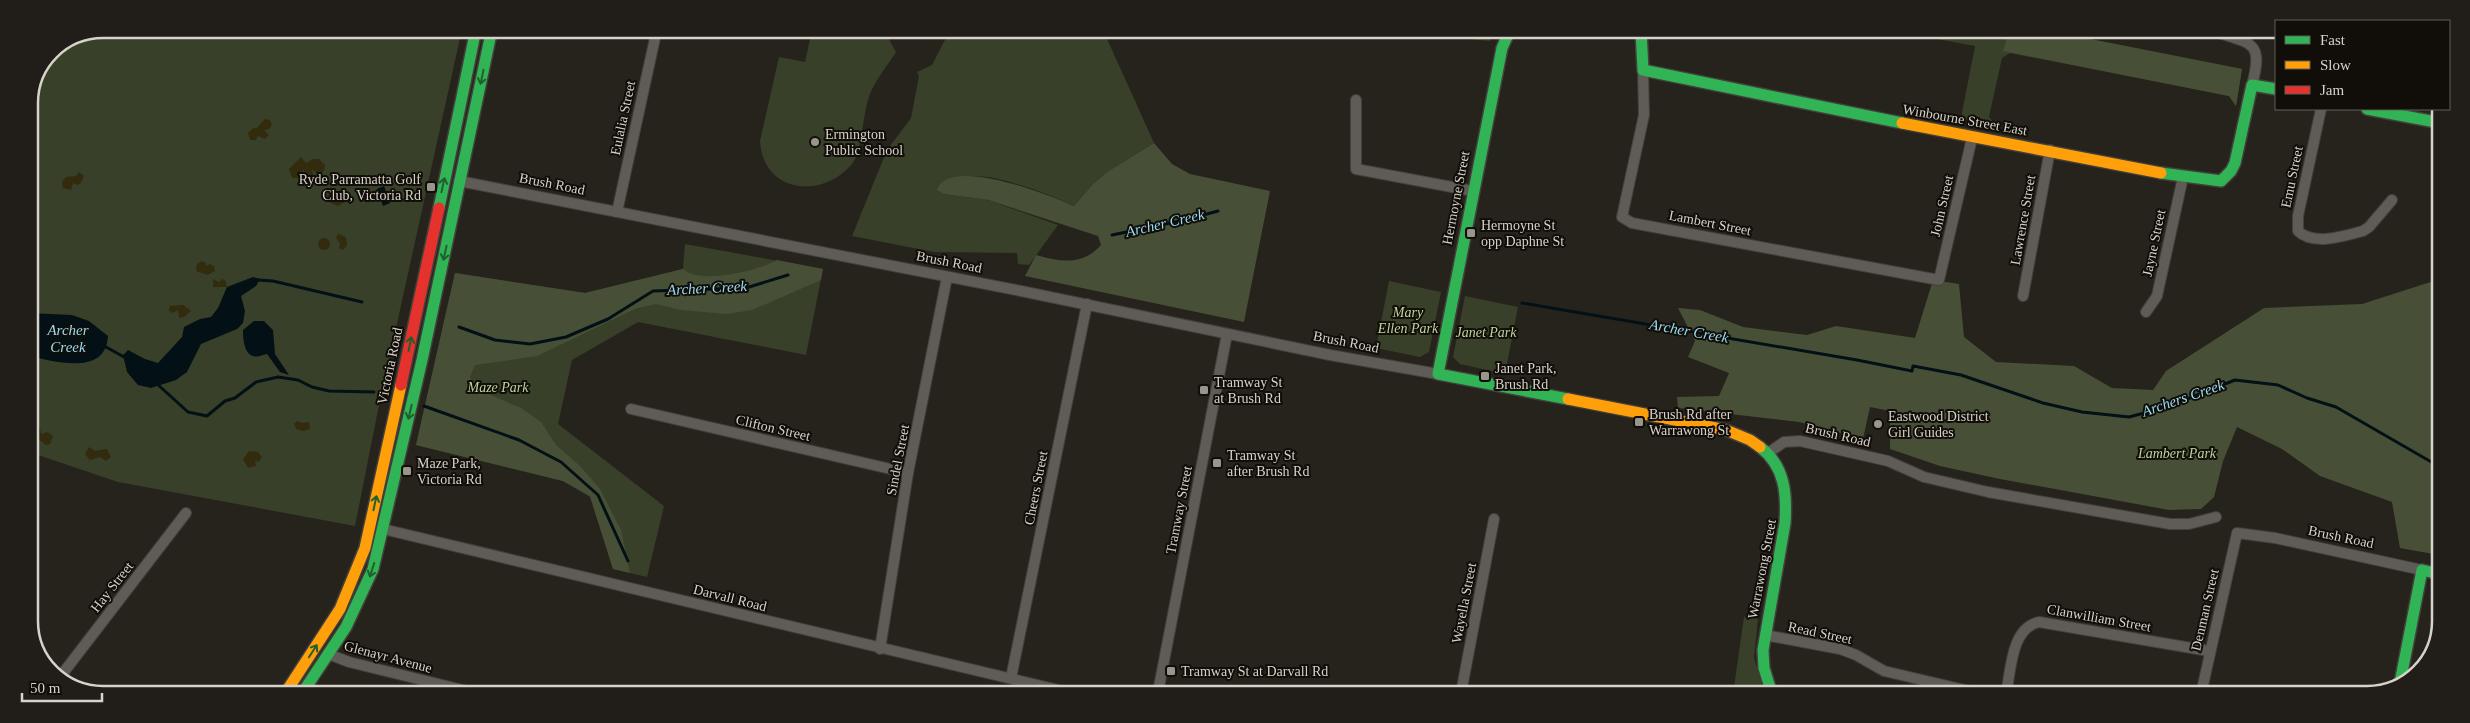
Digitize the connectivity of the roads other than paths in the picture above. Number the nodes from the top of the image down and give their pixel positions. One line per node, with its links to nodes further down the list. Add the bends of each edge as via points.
1 (474, 38): 45 (main road, Victoria Road, one-way to 1, via 340,609 365,548)
2 (490, 38): 17 (main road, one-way to 17)
3 (655, 38): 20 (street, Eulalia Street)
4 (1506, 38): 18 (main road, Hermoyne Street)
5 (1641, 38): 7 (main road)
6 (2233, 38): 8 (street, via 2254,47 2258,58)
7 (1643, 70): 14 (main road, Winbourne Street East); 22 (street, Lambert Street, via 1644,115 1622,216 1632,223)
8 (2252, 85): 9 (main road); 16 (main road, Winbourne Street East, via 2232,172 2221,181)
9 (2275, 89)
10 (1356, 100): 18 (street, via 1356,169)
11 (2322, 110): 19 (street, Emu Street, via 2298,216 2298,231 2316,238 2363,231)
12 (2372, 110): 13 (main road)
13 (2432, 121)
14 (1972, 138): 15 (main road, Winbourne Street East); 22 (street, John Street)
15 (2050, 150): 16 (main road, Winbourne Street East); 23 (street, Lawrence Street)
16 (2183, 176): 25 (street, Jayne Street, via 2157,296)
17 (460, 181): 20 (street, Brush Road); 34 (main road, one-way to 34)
18 (1473, 191): 27 (main road, Hermoyne Street)
19 (2392, 200)
20 (617, 212): 21 (street, Brush Road)
21 (948, 277): 24 (street, Brush Road); 30 (street, Sindel Street)
22 (1939, 280)
23 (2023, 296)
24 (1087, 304): 26 (street, Brush Road); 44 (street, Cheers Street)
25 (2146, 312)
26 (1227, 334): 27 (street, Brush Road); 49 (street, Tramway Street)
27 (1438, 374): 29 (main road, Brush Road, via 1726,430 1749,439)
28 (631, 409): 30 (street, Clifton Street)
29 (1768, 453): 32 (street, Brush Road, via 1784,442 1800,441 1888,461 1924,476 1988,492 2170,524 2189,524); 38 (main road, Warrawong Street, via 1778,468 1788,504)
30 (908, 473): 39 (street, Sindel Street)
31 (186, 513): 42 (street, Hay Street)
32 (2216, 517)
33 (1494, 519): 50 (street, Wayella Street)
34 (383, 529): 39 (street, Darvall Road); 41 (main road, one-way to 41, via 367,586)
35 (2236, 533): 36 (street, Brush Road, via 2275,538); 40 (street, Denman Street)
36 (2422, 570): 37 (main road, Brush Road); 43 (main road)
37 (2432, 572)
38 (1765, 635): 51 (main road, Warrawong Street, via 1764,668); 52 (street, Read Street, via 1840,649 1884,671)
39 (880, 648): 44 (street, Darvall Road)
40 (2209, 651): 53 (street, Clanwilliam Street, via 2039,622 2030,624 2020,635); 54 (street, Denman Street)
41 (328, 654): 46 (main road); 47 (street, Glenayr Avenue)
42 (63, 672)
43 (2401, 676)
44 (1011, 678): 48 (street, Darvall Road)
45 (290, 686)
46 (306, 686)
47 (447, 686)
48 (1042, 686)
49 (1156, 686)
50 (1462, 686)
51 (1770, 686)
52 (1948, 686)
53 (2008, 686)
54 (2202, 686)

